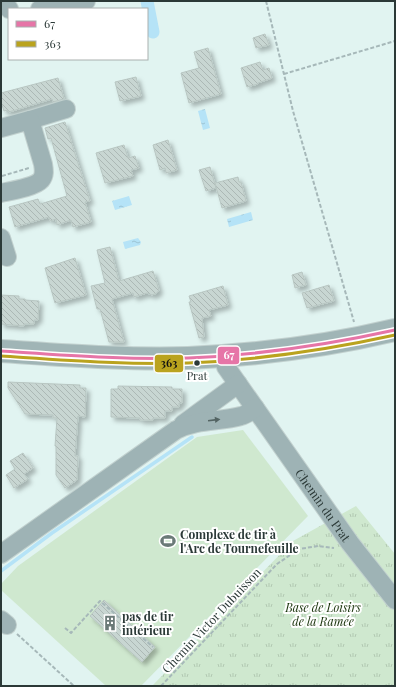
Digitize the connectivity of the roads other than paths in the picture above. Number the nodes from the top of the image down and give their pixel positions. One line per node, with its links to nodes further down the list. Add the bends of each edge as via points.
1 (86, 1): 2 (street)
2 (46, 8)
3 (66, 109): 4 (street)
4 (30, 120): 5 (street); 6 (street, via 43,164 43,176 38,182)
5 (1, 128)
6 (1, 194)
7 (1, 238): 8 (street)
8 (7, 257)
9 (395, 330): 11 (main road, via 359,339)
10 (1, 351): 11 (main road, via 124,357 187,358)
11 (224, 355): 12 (street, Chemin du Prat, via 226,367)
12 (238, 384): 13 (street, Chemin du Prat); 14 (street, via 186,420)
13 (255, 408): 14 (street, one-way to 13, via 195,422 241,416); 16 (street, Chemin du Prat, via 350,543)
14 (176, 430): 15 (street)
15 (1, 554)
16 (395, 600)

